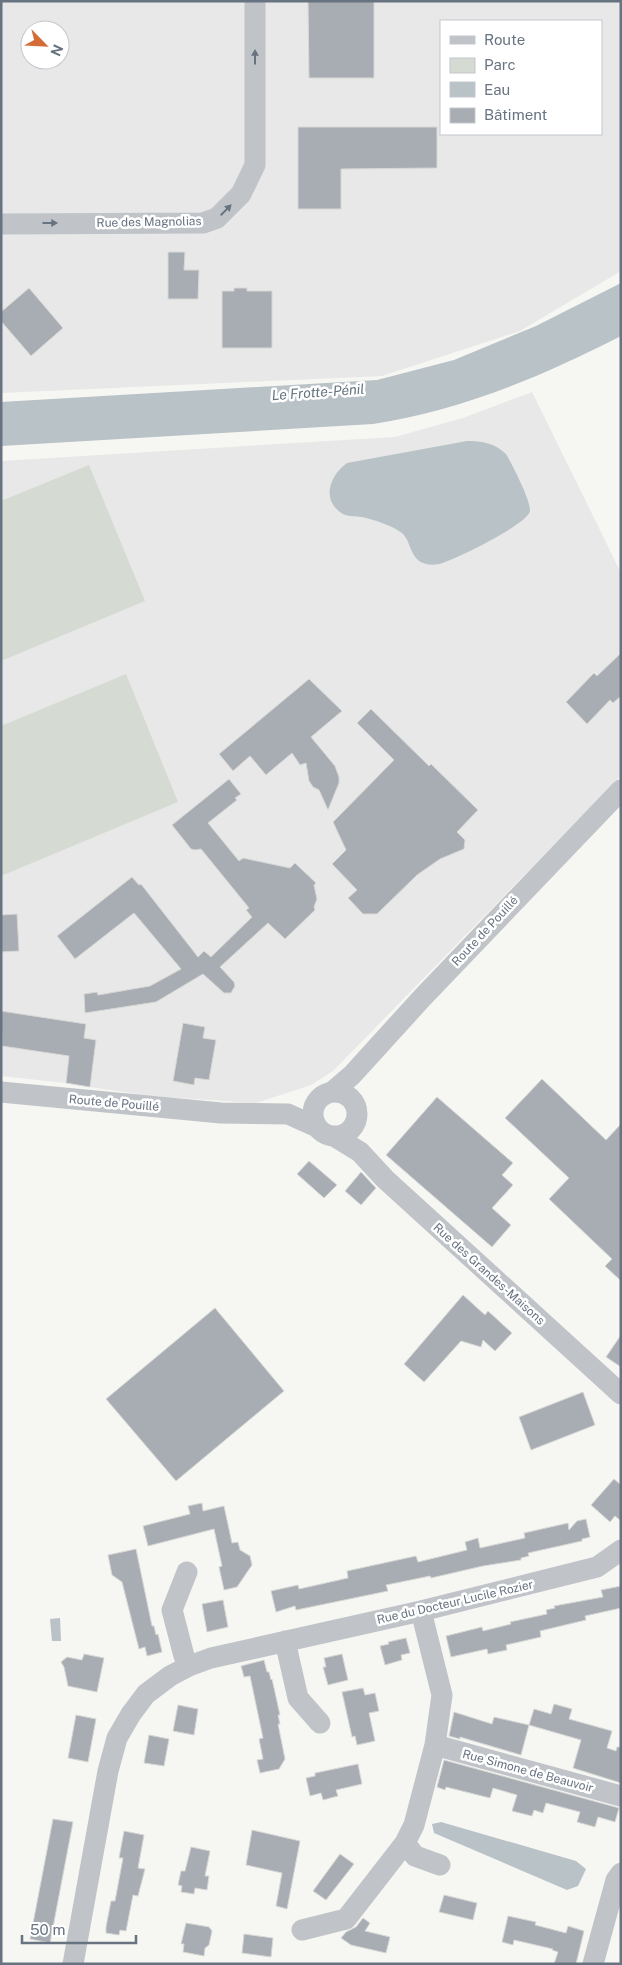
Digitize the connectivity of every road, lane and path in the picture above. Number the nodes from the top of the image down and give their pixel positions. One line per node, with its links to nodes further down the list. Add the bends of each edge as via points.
1 (255, 1): 2 (street, Rue des Magnolias, one-way to 1, via 203,223 217,218 241,194 255,165)
2 (1, 224)
3 (621, 790): 5 (street, Route de Pouillé, via 449,969)
4 (1, 1092): 6 (street, Route de Pouillé, via 221,1113)
5 (333, 1098): 6 (street, Route de Pouillé); 7 (street, via 357,1112); 8 (street, via 313,1114)
6 (288, 1114): 8 (street, Route de Pouillé)
7 (354, 1127): 8 (street, via 348,1132); 9 (street)
8 (326, 1132): 9 (street, Route de Pouillé)
9 (360, 1152): 10 (street, Rue des Grandes-Maisons, via 385,1179)
10 (621, 1394)
11 (621, 1550): 13 (street, Rue du Docteur Lucile Rozier, via 597,1568)
12 (187, 1572): 15 (street, via 172,1610)
13 (420, 1611): 14 (street, Rue du Docteur Lucile Rozier); 17 (street, via 442,1695)
14 (285, 1641): 15 (street, Rue du Docteur Lucile Rozier); 16 (street, via 298,1698)
15 (189, 1666): 23 (street, Rue du Docteur Lucile Rozier, via 146,1694 118,1738 108,1771)
16 (320, 1723)
17 (435, 1745): 18 (street, Rue Simone de Beauvoir); 19 (street, via 414,1825)
18 (621, 1796)
19 (405, 1842): 20 (street, via 415,1856); 22 (street, via 346,1920)
20 (440, 1865)
21 (621, 1872): 24 (street)
22 (302, 1930)
23 (73, 1964)
24 (593, 1964)

